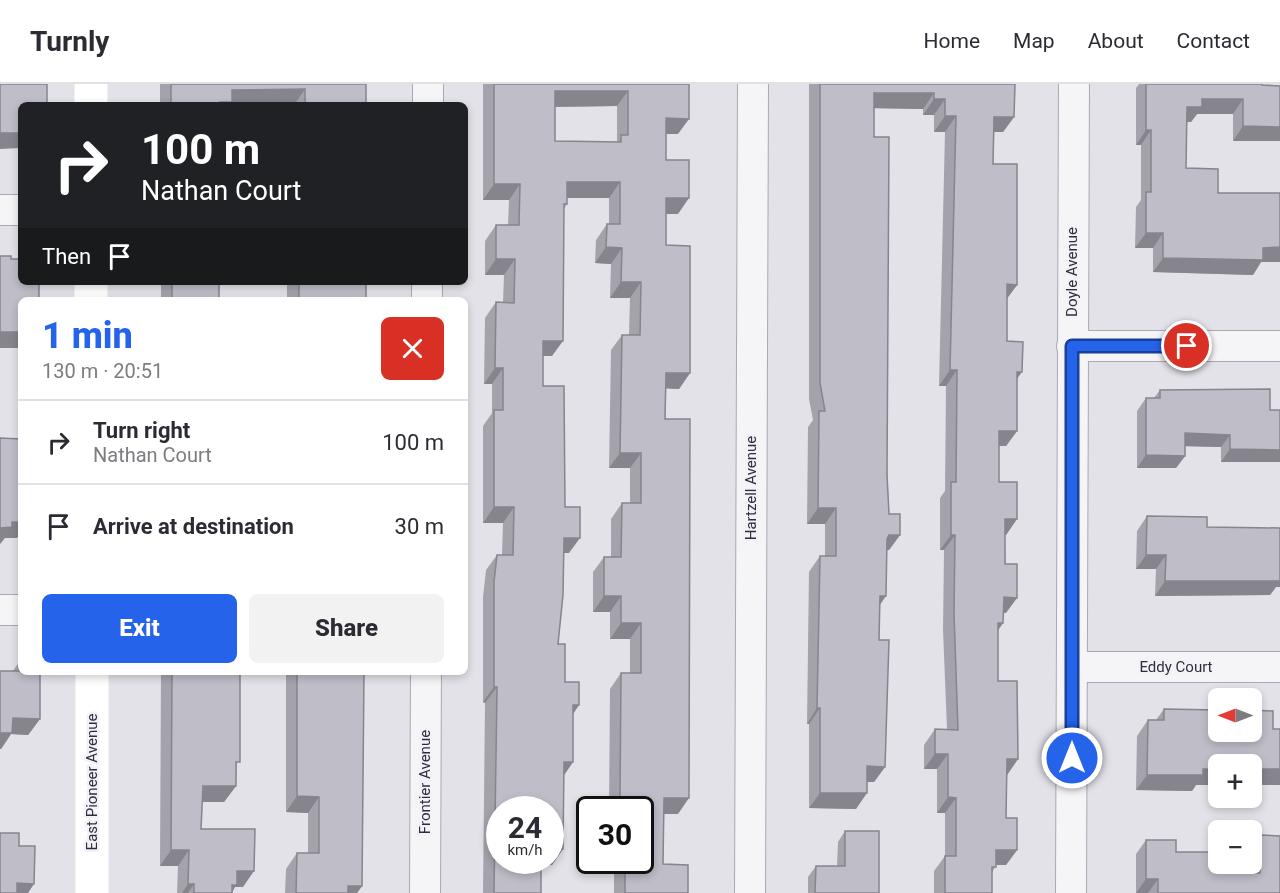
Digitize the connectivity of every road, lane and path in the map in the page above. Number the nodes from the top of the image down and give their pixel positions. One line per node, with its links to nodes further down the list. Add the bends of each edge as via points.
1 (91, 84): 5 (street)
2 (428, 84): 6 (street)
3 (753, 84): 19 (street, Hartzell Avenue)
4 (1074, 84): 9 (street, Doyle Avenue)
5 (91, 102)
6 (428, 102)
7 (0, 210): 8 (street)
8 (18, 210)
9 (1072, 346): 10 (street); 14 (street, Doyle Avenue)
10 (1280, 346)
11 (0, 610): 12 (street)
12 (18, 610)
13 (1280, 666): 14 (street, Eddy Court)
14 (1072, 667): 20 (street, Doyle Avenue)
15 (92, 675): 17 (street, East Pioneer Avenue)
16 (426, 675): 18 (street, Frontier Avenue)
17 (92, 893)
18 (425, 893)
19 (750, 893)
20 (1071, 893)

